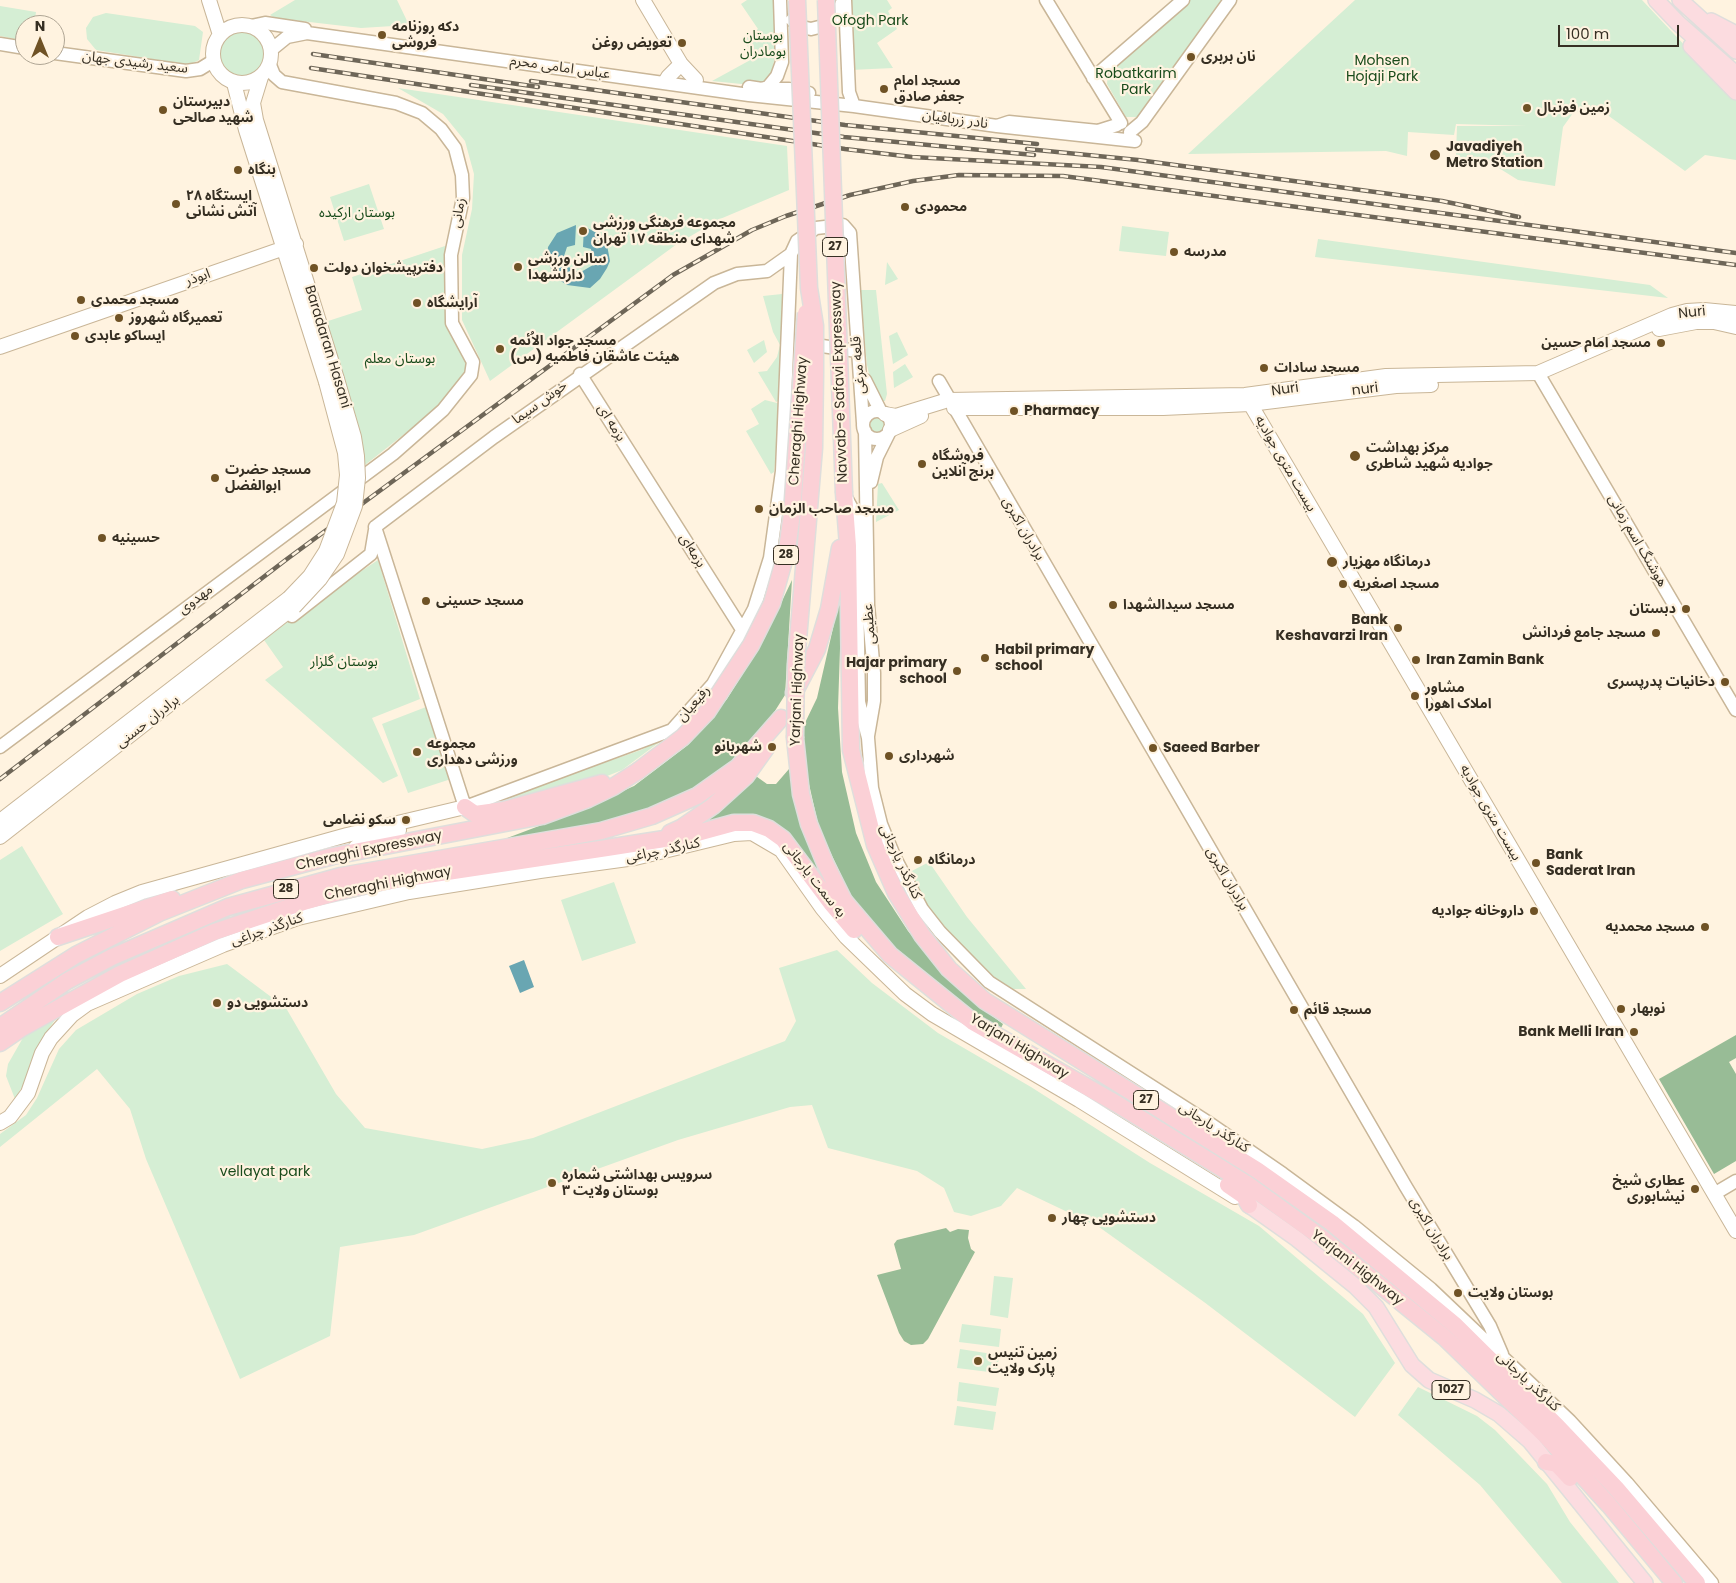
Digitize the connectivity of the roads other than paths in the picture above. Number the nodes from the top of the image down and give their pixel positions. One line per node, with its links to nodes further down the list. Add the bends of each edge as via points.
1 (209, 0): 15 (main road)
2 (643, 0): 24 (main road)
3 (781, 0): 6 (street, via 792,20 811,29 832,21); 22 (street)
4 (797, 0): 44 (highway, Navvab-e Safavi Expressway / 27, bridge)
5 (826, 0): 63 (highway, Navvab-e Safavi Expressway / 27, bridge)
6 (844, 0): 35 (street, via 849,92)
7 (1046, 0): 28 (street)
8 (1183, 0): 28 (street)
9 (1230, 0): 38 (street)
10 (1656, 0): 12 (main road)
11 (1685, 5): 14 (main road); 19 (main road)
12 (1678, 23): 26 (main road); 33 (main road, via 1692,47)
13 (251, 26): 15 (main road, via 236,25); 18 (main road, via 265,35); 23 (street, عباس امامی محرم, via 266,23)
14 (1736, 34)
15 (220, 35): 21 (main road, via 214,45)
16 (0, 44): 17 (street)
17 (15, 46)
18 (271, 50): 23 (street, عباس امامی محرم, via 287,37 307,33); 25 (main road)
19 (1736, 51)
20 (65, 54): 21 (street, سعید رشیدی جهان, via 186,70 200,69)
21 (213, 61): 31 (main road, via 220,74)
22 (782, 62): 32 (street, via 774,81); 34 (street)
23 (551, 64): 29 (street, عباس امامی محرم)
24 (681, 64): 29 (main road); 30 (main road)
25 (270, 65): 27 (main road); 61 (street, زمانی, via 282,82 396,103 422,113 441,129 455,148 462,175 463,198 451,255 452,323 473,362 471,375 443,410)
26 (1736, 74)
27 (261, 77): 31 (main road, via 253,82); 39 (main road, Baradaran Hasani, via 253,102)
28 (1094, 78): 36 (street)
29 (666, 79): 30 (street, عباس امامی محرم); 34 (street, عباس امامی محرم)
30 (696, 80): 32 (street, عباس امامی محرم)
31 (234, 82): 39 (main road, Baradaran Hasani)
32 (762, 89): 34 (street, عباس امامی محرم)
33 (1736, 92)
34 (792, 95): 35 (street, عباس امامی محرم, via 837,106); 35 (street, via 835,99)
35 (854, 106): 37 (street, نادر زربافیان)
36 (1119, 124): 37 (street, نادر زربافیان, via 1098,131 1009,122); 38 (street, via 1128,125)
37 (997, 126): 38 (street, نادر زربافیان)
38 (1129, 137)
39 (273, 194): 40 (main road, Baradaran Hasani)
40 (289, 246): 51 (main road, ابوذر); 68 (main road, Baradaran Hasani, bridge, via 331,380 347,476 344,503 326,551)
41 (791, 254): 42 (street, خوش سیما); 43 (street, رفیعیان); 52 (street, قلعه مرغی, via 797,241 816,228 837,225 847,229 851,240)
42 (767, 271): 43 (street, via 784,280); 53 (street, خوش سیما, via 737,274 714,283)
43 (789, 288): 50 (street, رفیعیان)
44 (809, 288): 77 (highway, Cheraghi Highway / 28, bridge, via 792,513 787,550 774,595 751,645 707,712 682,737); 88 (highway, Yarjani Highway / 27, bridge, via 815,326 814,448 796,664 795,738 801,794 809,824 844,901 883,948)
45 (1736, 313): 47 (main road, Nuri, via 1687,311)
46 (1736, 319): 48 (main road)
47 (1673, 320): 48 (main road); 54 (main road, via 1654,331)
48 (1714, 322): 49 (main road)
49 (1736, 327)
50 (788, 342): 52 (street); 69 (street, رفیعیان, via 782,471 770,558 754,609)
51 (0, 347)
52 (857, 351): 58 (street, via 868,389); 59 (street, قلعه مرغی)
53 (580, 374): 62 (street, بزمه ای); 65 (street, خوش سیما)
54 (1540, 377): 56 (main road, Nuri, via 1386,376); 72 (street, هوشنگ اسم زمانی)
55 (938, 381): 57 (street, برادران اکبری)
56 (1247, 399): 57 (main road, Nuri); 96 (main road, بیست متری جوادیه)
57 (951, 404): 58 (main road, Nuri, via 896,416); 60 (main road, Nuri); 99 (street, برادران اکبری, via 1398,1174 1490,1326)
58 (883, 413): 59 (street, via 868,415); 60 (street, via 890,421)
59 (864, 427): 60 (street, via 876,439 884,437); 64 (street, قلعه مرغی)
60 (890, 430): 64 (street, via 875,466)
61 (393, 454): 75 (street, مهدوی)
62 (642, 472): 69 (street, بزمه‌ای)
63 (844, 494): 71 (street, کنارگذر یارجانی, via 854,512 856,531); 73 (highway, Cheraghi Highway / 28, via 839,556 829,610 816,649); 102 (highway, Yarjani Highway / 27, via 848,546 851,750 875,845 896,893 949,970 985,1001 1257,1170 1332,1223 1455,1325)
64 (868, 509): 70 (street, عظیمی, via 868,596)
65 (376, 527): 66 (street); 67 (street)
66 (371, 554): 67 (street); 76 (street, via 121,748)
67 (384, 554): 78 (street)
68 (292, 603): 76 (main road, برادران حسنی); 80 (main road, برادران حسنی)
69 (743, 631): 78 (street, رفیعیان, via 713,684 672,730)
70 (874, 689): 71 (street, via 869,702); 74 (street, عظیمی)
71 (858, 694): 74 (street, کنارگذر یارجانی)
72 (1736, 710)
73 (781, 718): 82 (highway, via 761,757 746,776 714,806); 91 (highway, Cheraghi Highway / 28, via 738,767 698,796 652,816 601,831 341,876 228,907 112,957 67,981)
74 (868, 738): 99 (street, کنارگذر یارجانی, via 872,788 892,850 922,909 960,955 1014,1000 1206,1121 1354,1226 1431,1289)
75 (0, 747)
76 (98, 761): 81 (main road, برادران حسنی)
77 (638, 771): 78 (highway, via 504,810 475,814); 83 (highway, Cheraghi Expressway / 28, via 588,799 542,816)
78 (466, 807): 79 (main road)
79 (418, 818): 83 (main road, via 399,830); 86 (main road, via 142,892 108,906)
80 (0, 821)
81 (0, 837)
82 (658, 839): 85 (highway, Cheraghi Highway, via 349,889); 88 (highway, به سمت یارجانی, via 734,823 753,823 769,829 783,839 830,903 870,946 909,981)
83 (333, 856): 84 (highway, Cheraghi Expressway / 28)
84 (242, 880): 86 (highway, via 143,907); 89 (highway, Cheraghi Expressway / 28, via 159,913 76,955)
85 (236, 925): 90 (main road, via 228,932 110,986); 92 (highway, Cheraghi Highway, via 120,974)
86 (58, 937): 87 (main road)
87 (0, 976)
88 (923, 983): 93 (highway, Yarjani Highway / 27, via 973,1022)
89 (0, 1003)
90 (87, 1004): 94 (main road, کنارگذر چراغی / 1027, via 61,1024 42,1054 28,1093); 97 (main road, کنارگذر چراغی / 1027, via 223,945 298,918 409,892 635,858 734,834 752,834 781,850 846,938 905,994 932,1014)
91 (0, 1027)
92 (0, 1043)
93 (1117, 1104): 97 (highway, via 1120,1114 1244,1196); 101 (highway, Yarjani Highway / 27, via 1247,1184 1322,1238 1444,1337 1546,1436)
94 (0, 1124)
95 (1736, 1181): 96 (street)
96 (1714, 1194): 98 (main road, بیست متری جوادیه)
97 (1249, 1205): 100 (main road, 1027, via 1297,1239 1376,1306 1412,1365 1429,1380 1499,1414 1530,1441)
98 (1736, 1230)
99 (1503, 1359): 102 (street, کنارگذر یارجانی, via 1602,1455)
100 (1546, 1462): 101 (highway, via 1557,1464 1622,1533); 103 (main road, 1027)
101 (1636, 1537): 104 (highway, Yarjani Highway / 27)
102 (1706, 1581)
103 (1645, 1583)
104 (1674, 1583)

